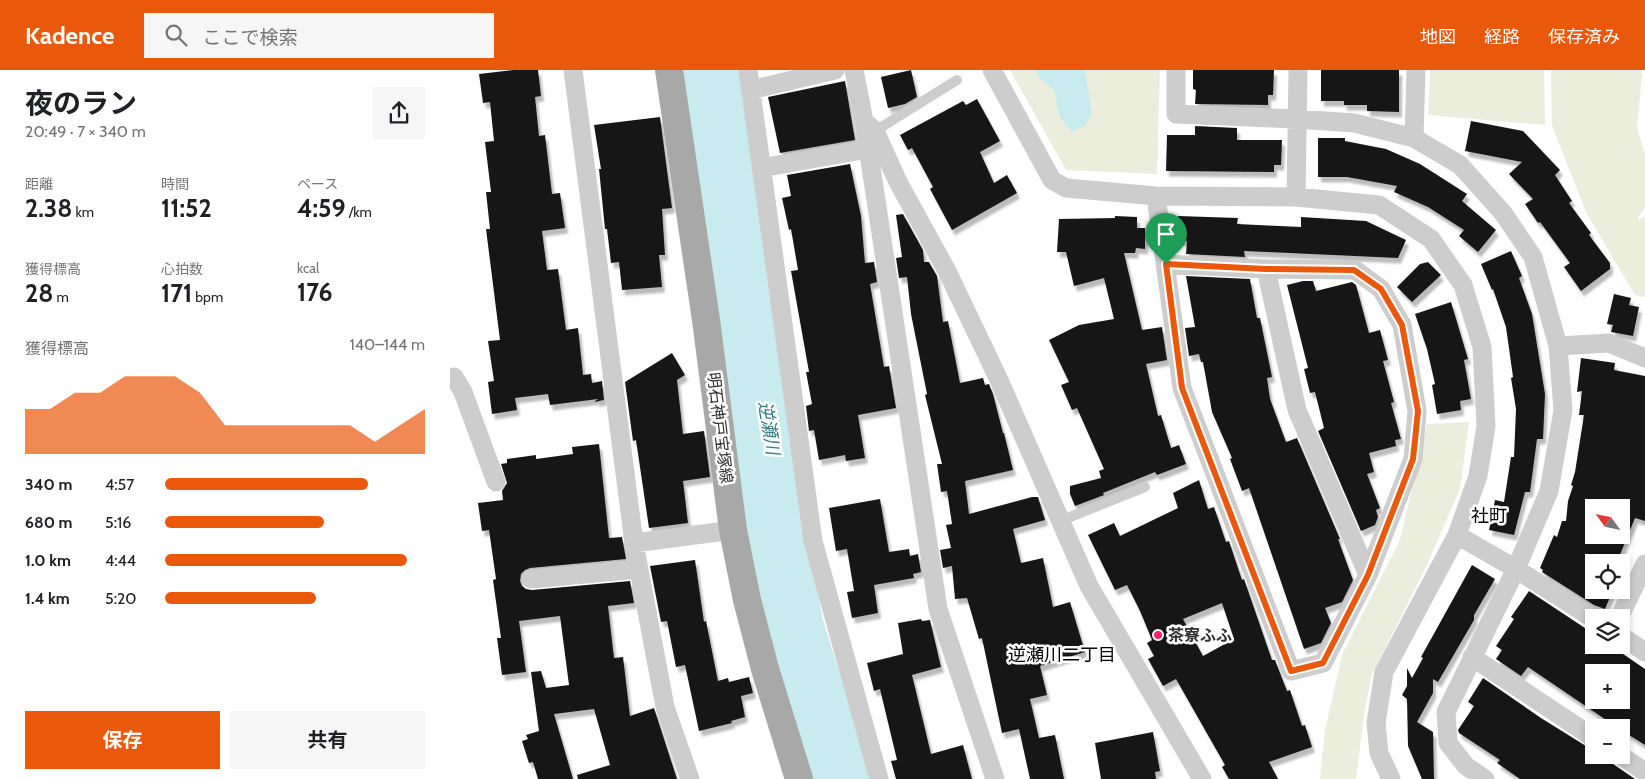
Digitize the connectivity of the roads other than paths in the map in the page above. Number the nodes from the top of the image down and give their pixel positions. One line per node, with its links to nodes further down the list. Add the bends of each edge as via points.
1 (573, 70): 29 (street)
2 (669, 70): 27 (main road, 明石神戸宝塚線)
3 (748, 70): 11 (street)
4 (834, 70): 11 (street)
5 (854, 70): 13 (street)
6 (992, 70): 17 (street, via 1052,180 1066,188)
7 (1176, 70): 12 (street, via 1176,114)
8 (1298, 70): 12 (street)
9 (1416, 70): 14 (street)
10 (957, 80): 13 (lane)
11 (750, 90): 16 (street)
12 (1297, 119): 14 (street, via 1354,123); 18 (street)
13 (870, 126): 15 (street); 26 (street, via 937,251 995,372)
14 (1414, 138): 21 (street, via 1460,165 1503,213 1533,258)
15 (868, 149): 16 (street); 46 (street, via 938,609)
16 (761, 168): 45 (street, via 813,542)
17 (1156, 196): 18 (street); 19 (street)
18 (1296, 196): 28 (street, via 1379,205 1431,239 1463,285 1482,347 1486,426 1478,476)
19 (1166, 264): 20 (street); 33 (street, via 1182,388 1291,671 1323,663)
20 (1266, 269): 33 (street, via 1297,410); 33 (street, via 1354,270 1381,289 1402,325 1418,411 1413,459)
21 (1558, 346): 22 (street, via 1609,343); 32 (street, via 1563,410 1549,491)
22 (1645, 358)
23 (450, 378): 24 (street, via 454,377 463,392)
24 (496, 482)
25 (1145, 487): 26 (lane)
26 (1060, 521): 47 (street, via 1089,586)
27 (733, 530): 29 (street); 44 (main road, 明石神戸宝塚線, via 765,669)
28 (1457, 535): 32 (street); 48 (street, via 1384,672 1376,723 1380,753)
29 (634, 543): 31 (street)
30 (1645, 564): 35 (street)
31 (639, 569): 34 (street); 43 (street, via 665,707)
32 (1516, 569): 36 (street); 39 (street)
33 (1368, 575)
34 (531, 579)
35 (1623, 609)
36 (1585, 613)
37 (1630, 642): 38 (street)
38 (1645, 652)
39 (1472, 657): 40 (street); 49 (street, via 1446,712 1448,743 1466,766)
40 (1585, 732)
41 (1630, 762): 42 (street)
42 (1645, 772)
43 (690, 779)
44 (799, 779)
45 (879, 779)
46 (995, 779)
47 (1202, 779)
48 (1391, 779)
49 (1485, 779)

